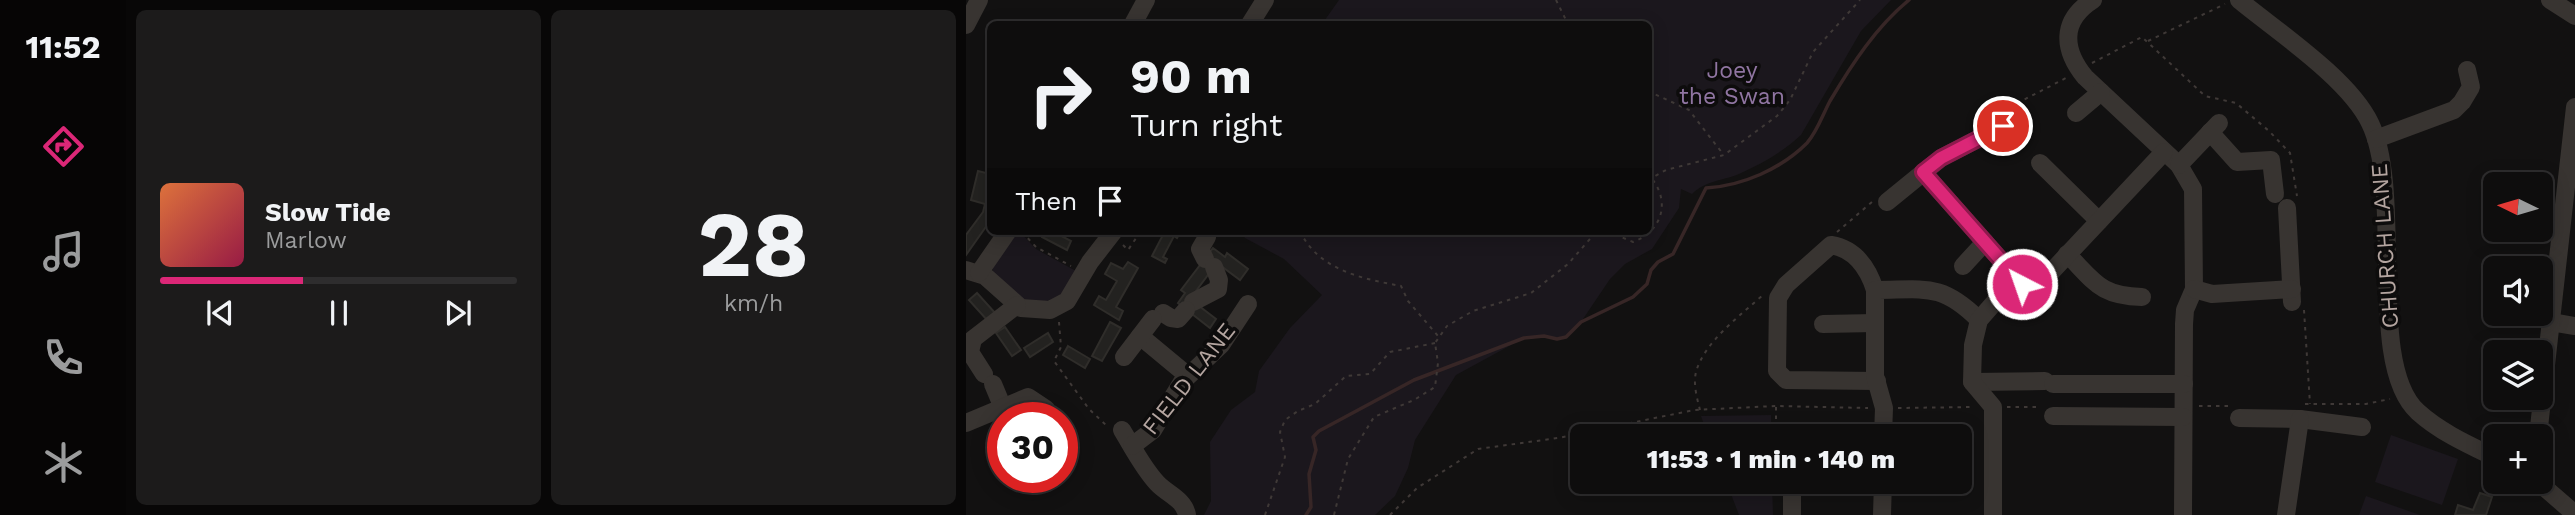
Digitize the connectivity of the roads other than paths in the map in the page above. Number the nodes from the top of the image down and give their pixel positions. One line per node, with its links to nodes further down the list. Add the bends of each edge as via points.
1 (979, 0): 10 (street)
2 (1146, 0): 8 (street)
3 (1265, 0): 9 (street)
4 (2093, 0): 12 (street, via 2078,12 2068,37 2073,62)
5 (2550, 0): 7 (street)
6 (2243, 2): 16 (street, CHURCH LANE, via 2346,89 2365,113)
7 (2575, 16)
8 (1135, 21)
9 (1252, 21)
10 (966, 25)
11 (2467, 70): 16 (street, via 2471,87 2454,110)
12 (2101, 92): 14 (street); 17 (street)
13 (2575, 107): 37 (street)
14 (2076, 113)
15 (2002, 119): 20 (street)
16 (2376, 139): 65 (street, CHURCH LANE, via 2383,175 2397,377 2417,411)
17 (2164, 152): 19 (street); 24 (street)
18 (2040, 163): 24 (street)
19 (2179, 166): 21 (street, via 2214,128 2237,162 2271,160); 34 (street, via 2193,189)
20 (1923, 172): 22 (street); 28 (street)
21 (2275, 194)
22 (1882, 199)
23 (2292, 203): 34 (street, via 2296,300)
24 (2099, 221): 29 (street)
25 (1004, 235): 31 (street)
26 (1115, 237): 38 (street, via 1058,308 1037,311)
27 (1207, 237): 33 (street, via 1200,249 1217,270)
28 (1985, 242): 30 (street); 32 (street)
29 (2067, 254): 32 (street, via 2038,286); 36 (street, via 2113,295)
30 (1963, 265)
31 (972, 272): 38 (street, via 990,280)
32 (2022, 284): 39 (street, via 2007,288)
33 (1217, 289): 45 (street, via 1178,319 1158,316); 47 (street, FIELD LANE, via 1245,306 1220,345)
34 (2194, 289): 50 (street, via 2185,310)
35 (1875, 290): 39 (street, via 1942,291); 41 (street); 48 (street, via 1869,272 1845,247 1831,245 1786,285 1778,298 1777,371 1786,380)
36 (2142, 297)
37 (2553, 304)
38 (1017, 305): 51 (street, via 971,343 971,352)
39 (1979, 320): 49 (street)
40 (2553, 322): 44 (street)
41 (1875, 323): 42 (street); 48 (street)
42 (1823, 324)
43 (2551, 326): 61 (street)
44 (2575, 326)
45 (1140, 336): 46 (street); 47 (street)
46 (1124, 358)
47 (1187, 375): 64 (street, FIELD LANE, via 1153,430)
48 (1877, 381): 60 (street)
49 (1972, 382): 50 (street); 74 (street, via 1993,407)
50 (2184, 384): 55 (street)
51 (1000, 402)
52 (1017, 402): 53 (street, via 1028,397)
53 (1036, 402)
54 (2051, 412): 55 (street)
55 (2184, 412): 75 (street)
56 (2236, 412): 58 (street)
57 (987, 414): 59 (street)
58 (2300, 419): 62 (street); 69 (street)
59 (966, 423)
60 (1883, 424)
61 (2539, 424)
62 (2362, 427)
63 (1122, 430): 64 (street, FIELD LANE)
64 (1132, 446): 71 (street, FIELD LANE, via 1157,484 1184,505)
65 (2483, 450)
66 (1792, 494): 72 (street)
67 (1883, 494): 73 (street)
68 (2553, 494): 70 (street)
69 (2289, 514)
70 (2575, 514)
71 (1188, 515)
72 (1792, 515)
73 (1882, 515)
74 (1993, 515)
75 (2183, 515)

